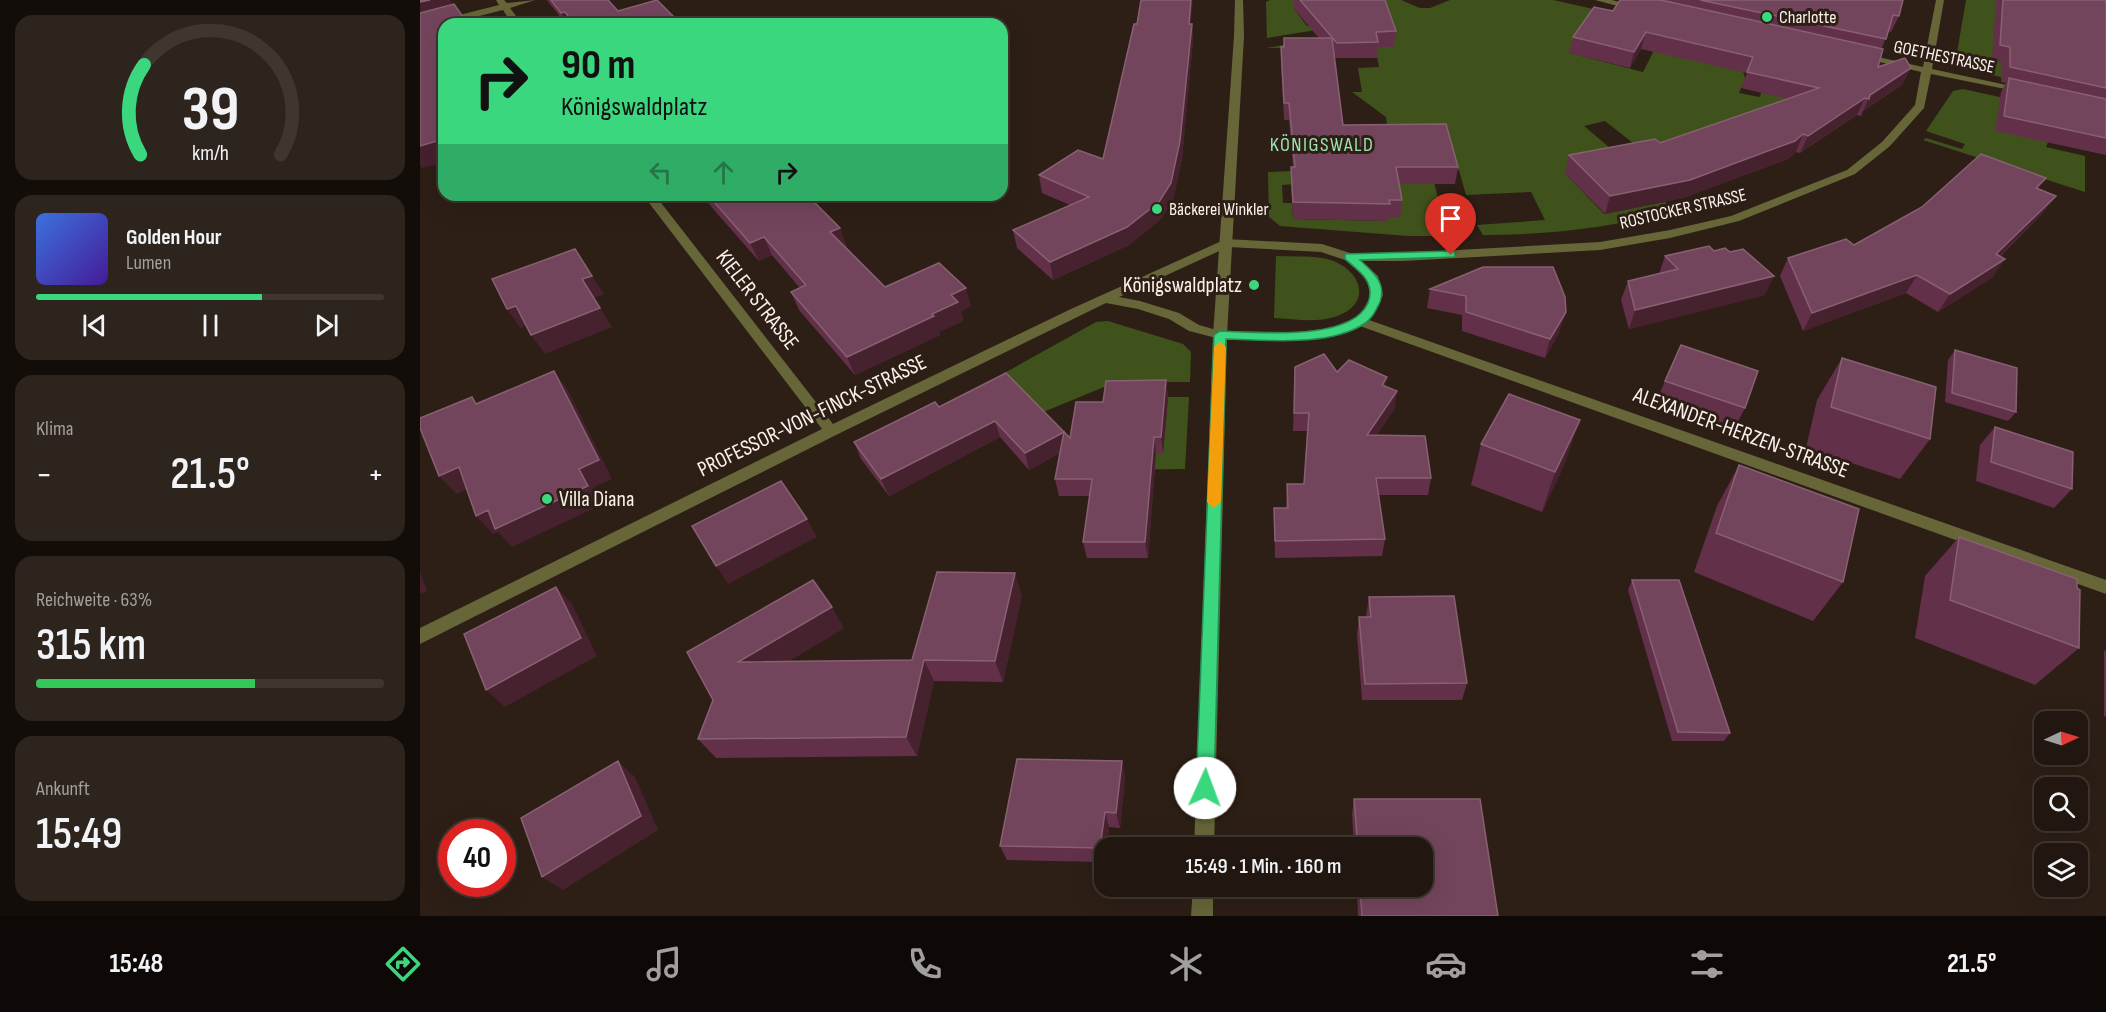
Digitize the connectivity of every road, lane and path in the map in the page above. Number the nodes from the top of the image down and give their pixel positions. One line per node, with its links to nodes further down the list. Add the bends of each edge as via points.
1 (531, 0): 5 (street)
2 (1239, 0): 15 (street)
3 (1599, 0): 6 (street)
4 (1940, 0): 12 (street, ROSTOCKER STRASSE)
5 (502, 3): 7 (street); 8 (street)
6 (1644, 10)
7 (453, 18)
8 (513, 18)
9 (438, 23): 10 (street)
10 (420, 28)
11 (1846, 53): 12 (street, GOETHESTRASSE)
12 (1927, 70): 13 (street, GOETHESTRASSE); 16 (street, ROSTOCKER STRASSE, via 1920,106 1894,136 1851,172 1735,219 1600,246)
13 (2031, 93)
14 (654, 201): 20 (street, KIELER STRASSE)
15 (1226, 243): 16 (street, via 1322,248); 17 (street, PROFESSOR-VON-FINCK-STRASSE); 19 (street)
16 (1349, 256): 18 (street, via 1372,276 1377,295 1370,312)
17 (1104, 299): 19 (street, via 1140,305); 20 (street, PROFESSOR-VON-FINCK-STRASSE)
18 (1360, 321): 19 (street, via 1332,332 1299,336); 21 (street, ALEXANDER-HERZEN-STRASSE)
19 (1220, 335): 23 (street)
20 (831, 431): 22 (street, PROFESSOR-VON-FINCK-STRASSE)
21 (2106, 587)
22 (420, 636)
23 (1204, 837)
24 (1203, 897): 25 (street)
25 (1202, 916)

